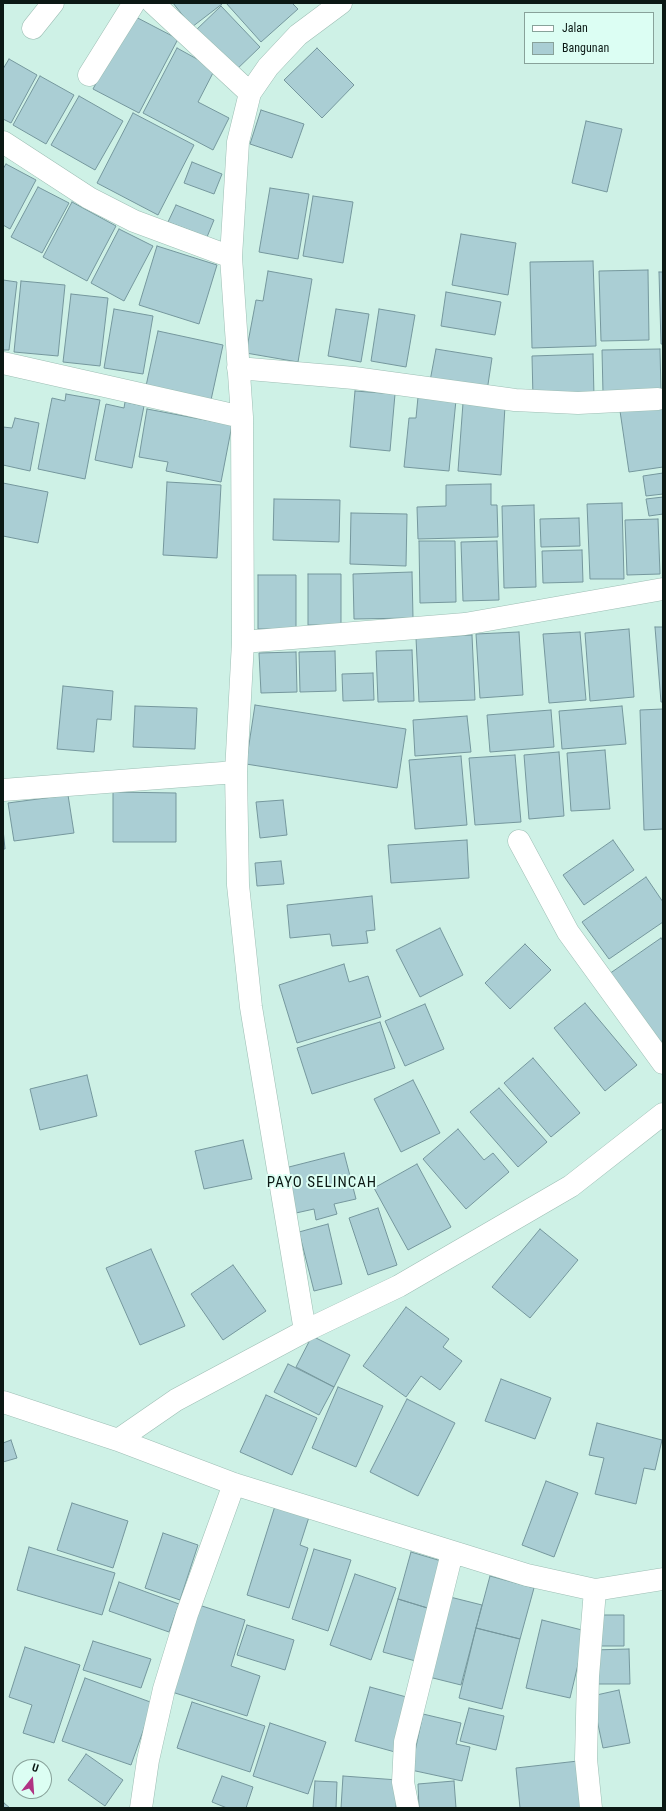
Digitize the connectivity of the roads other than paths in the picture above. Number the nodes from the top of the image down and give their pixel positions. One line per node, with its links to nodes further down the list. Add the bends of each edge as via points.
1 (53, 3): 5 (street)
2 (134, 3): 6 (street)
3 (153, 3): 7 (street)
4 (341, 3): 7 (street, via 298,35 268,67)
5 (33, 28)
6 (89, 75)
7 (250, 93): 9 (street, via 238,142)
8 (3, 142): 9 (street, via 89,198 134,221)
9 (231, 258): 11 (street)
10 (3, 363): 13 (street)
11 (238, 368): 12 (street, via 354,378 514,400 578,403); 13 (street)
12 (658, 399)
13 (242, 416): 15 (street)
14 (663, 589): 15 (street, via 465,624)
15 (243, 642): 16 (street)
16 (236, 772): 17 (street); 21 (street, via 238,885 251,1007)
17 (3, 790)
18 (519, 841): 19 (street, via 568,932)
19 (663, 1063)
20 (663, 1114): 21 (street, via 571,1186 399,1286)
21 (305, 1331): 23 (street, via 176,1400)
22 (3, 1402): 23 (street)
23 (118, 1440): 24 (street)
24 (234, 1484): 25 (street); 28 (street, via 187,1614 164,1689 148,1760)
25 (452, 1553): 27 (street, via 527,1575); 29 (street, via 405,1742 403,1782)
26 (663, 1579): 27 (street)
27 (595, 1590): 30 (street, via 588,1676 586,1759)
28 (141, 1808)
29 (408, 1808)
30 (591, 1808)

